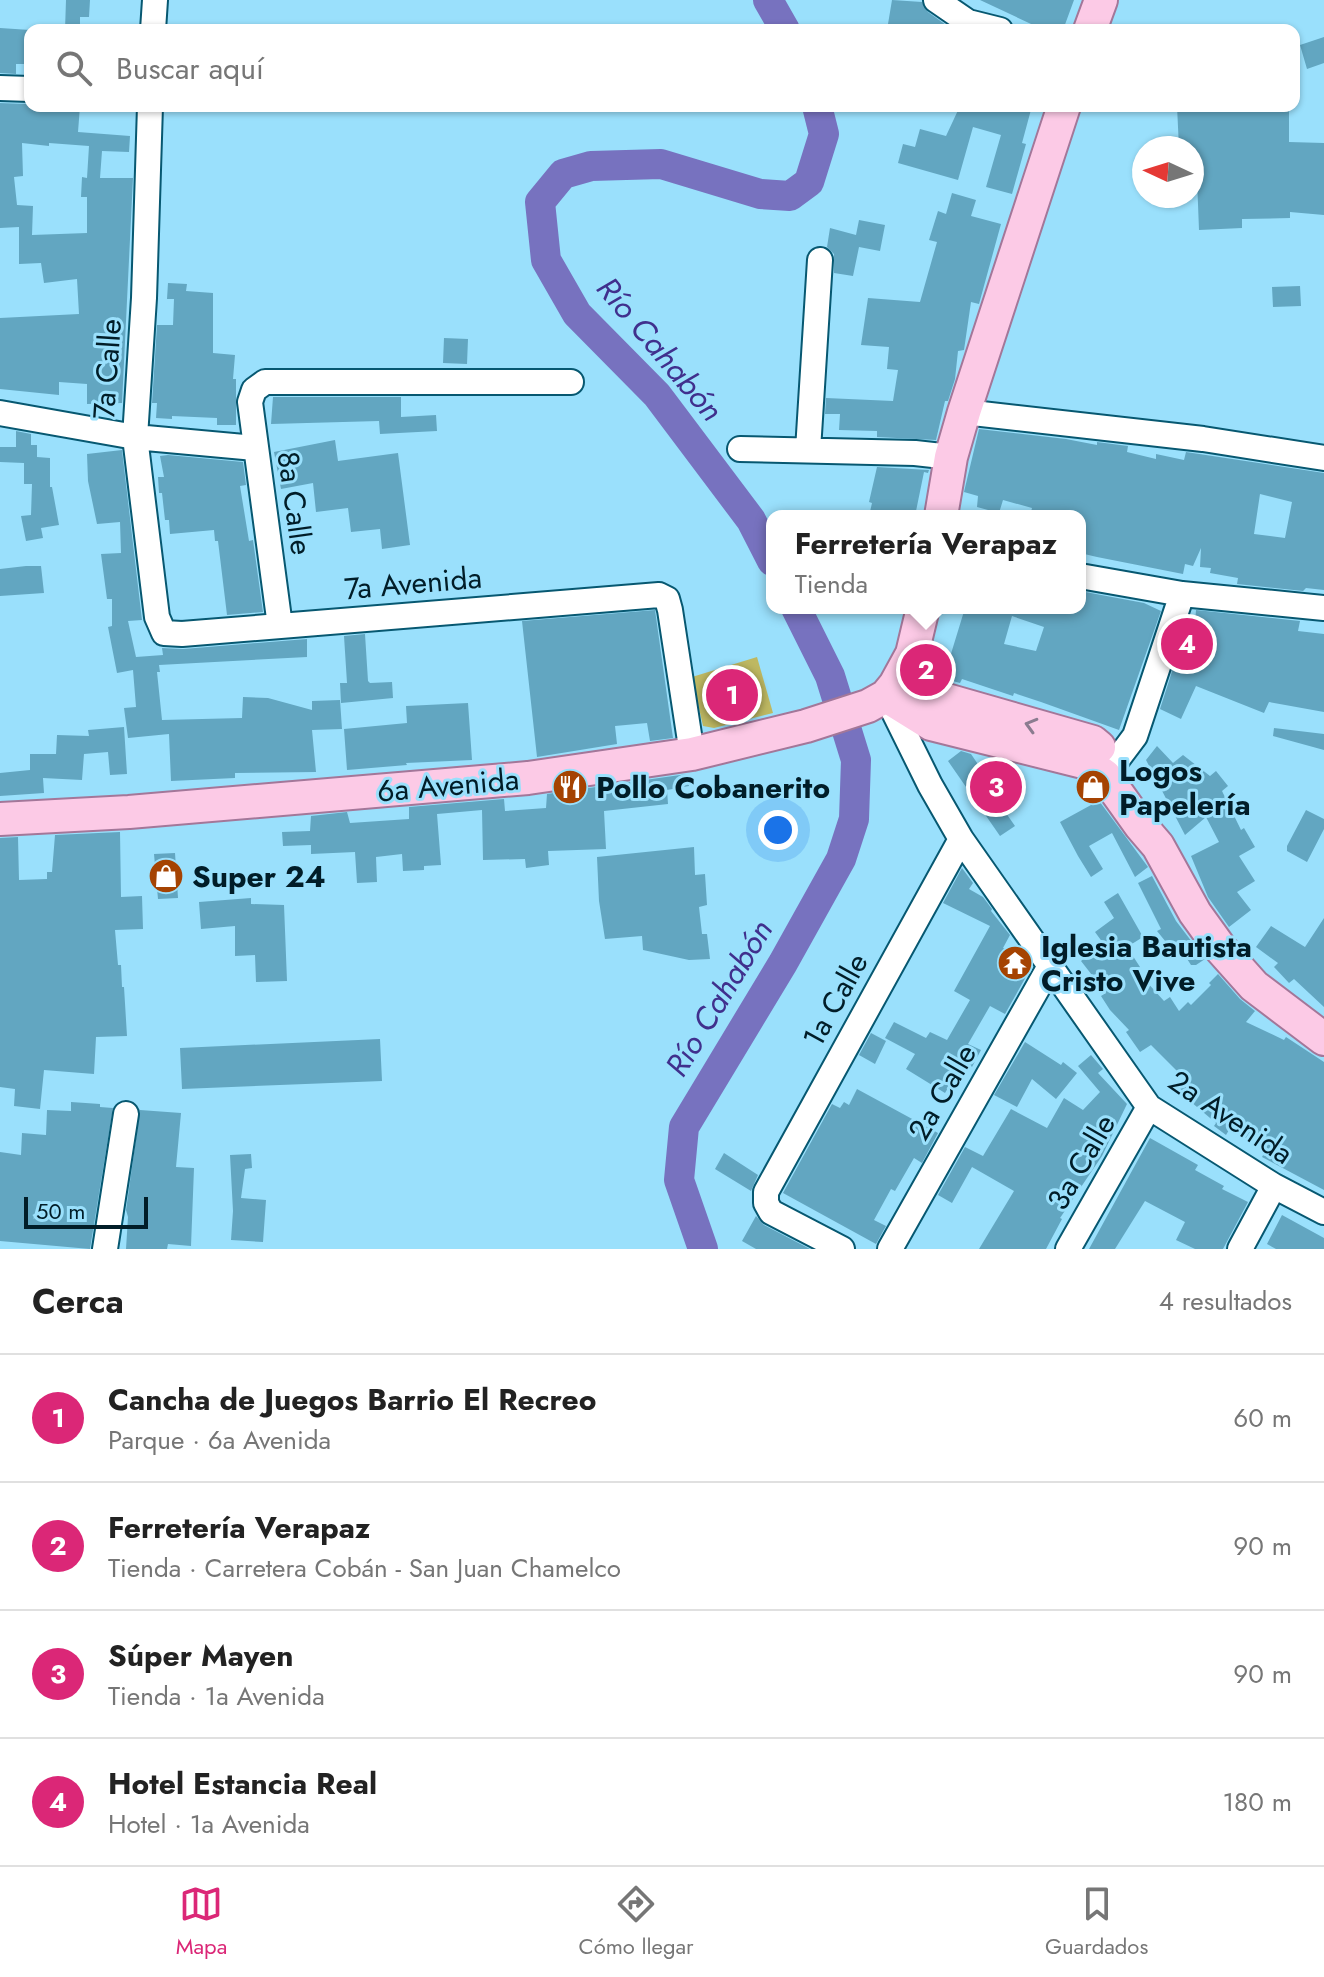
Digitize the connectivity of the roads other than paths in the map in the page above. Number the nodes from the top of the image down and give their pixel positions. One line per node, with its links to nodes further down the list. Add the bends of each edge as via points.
1 (155, 0): 4 (street)
2 (936, 0): 5 (street)
3 (1101, 0): 6 (main road)
4 (153, 24)
5 (976, 24)
6 (1092, 24)
7 (0, 88): 8 (street)
8 (24, 89)
9 (150, 112): 15 (street, 7a Calle)
10 (1062, 112): 13 (main road)
11 (820, 260): 18 (street)
12 (571, 382): 16 (street, 8a Calle, via 265,382 250,402)
13 (964, 412): 19 (main road); 20 (street)
14 (0, 413): 15 (street)
15 (135, 437): 16 (street); 27 (street, 7a Calle, via 157,617)
16 (255, 448): 26 (street, 8a Calle)
17 (740, 449): 18 (street)
18 (808, 450): 19 (street)
19 (951, 457): 21 (main road)
20 (1324, 458)
21 (942, 510)
22 (1086, 577): 23 (street)
23 (1182, 594): 24 (street); 31 (street, via 1135,736)
24 (1324, 608)
25 (922, 614): 28 (main road, via 912,654 895,685)
26 (280, 626): 27 (street, 7a Avenida); 30 (street, 7a Avenida, via 659,595 667,599)
27 (164, 633)
28 (877, 701): 29 (main road); 30 (main road, 6a Avenida, via 806,726); 31 (main road, 6a Avenida, one-way to 28, via 1093,742 936,697); 32 (street, 2a Avenida)
29 (931, 724): 31 (main road); 32 (street)
30 (692, 754): 33 (main road, 6a Avenida, via 528,778)
31 (1112, 768): 36 (main road, via 1131,779 1158,846 1221,949 1254,986)
32 (930, 785): 34 (street, 2a Avenida)
33 (0, 819)
34 (961, 839): 35 (street, 2a Avenida); 42 (street, 1a Calle, via 766,1192 771,1212)
35 (1050, 966): 37 (street, 2a Avenida); 43 (street, 2a Calle)
36 (1324, 1039)
37 (1149, 1107): 39 (street, 2a Avenida); 44 (street, 3a Calle)
38 (126, 1114): 41 (street)
39 (1274, 1186): 40 (street, 2a Avenida); 45 (street)
40 (1324, 1212)
41 (105, 1249)
42 (842, 1249)
43 (890, 1249)
44 (1068, 1249)
45 (1240, 1249)

